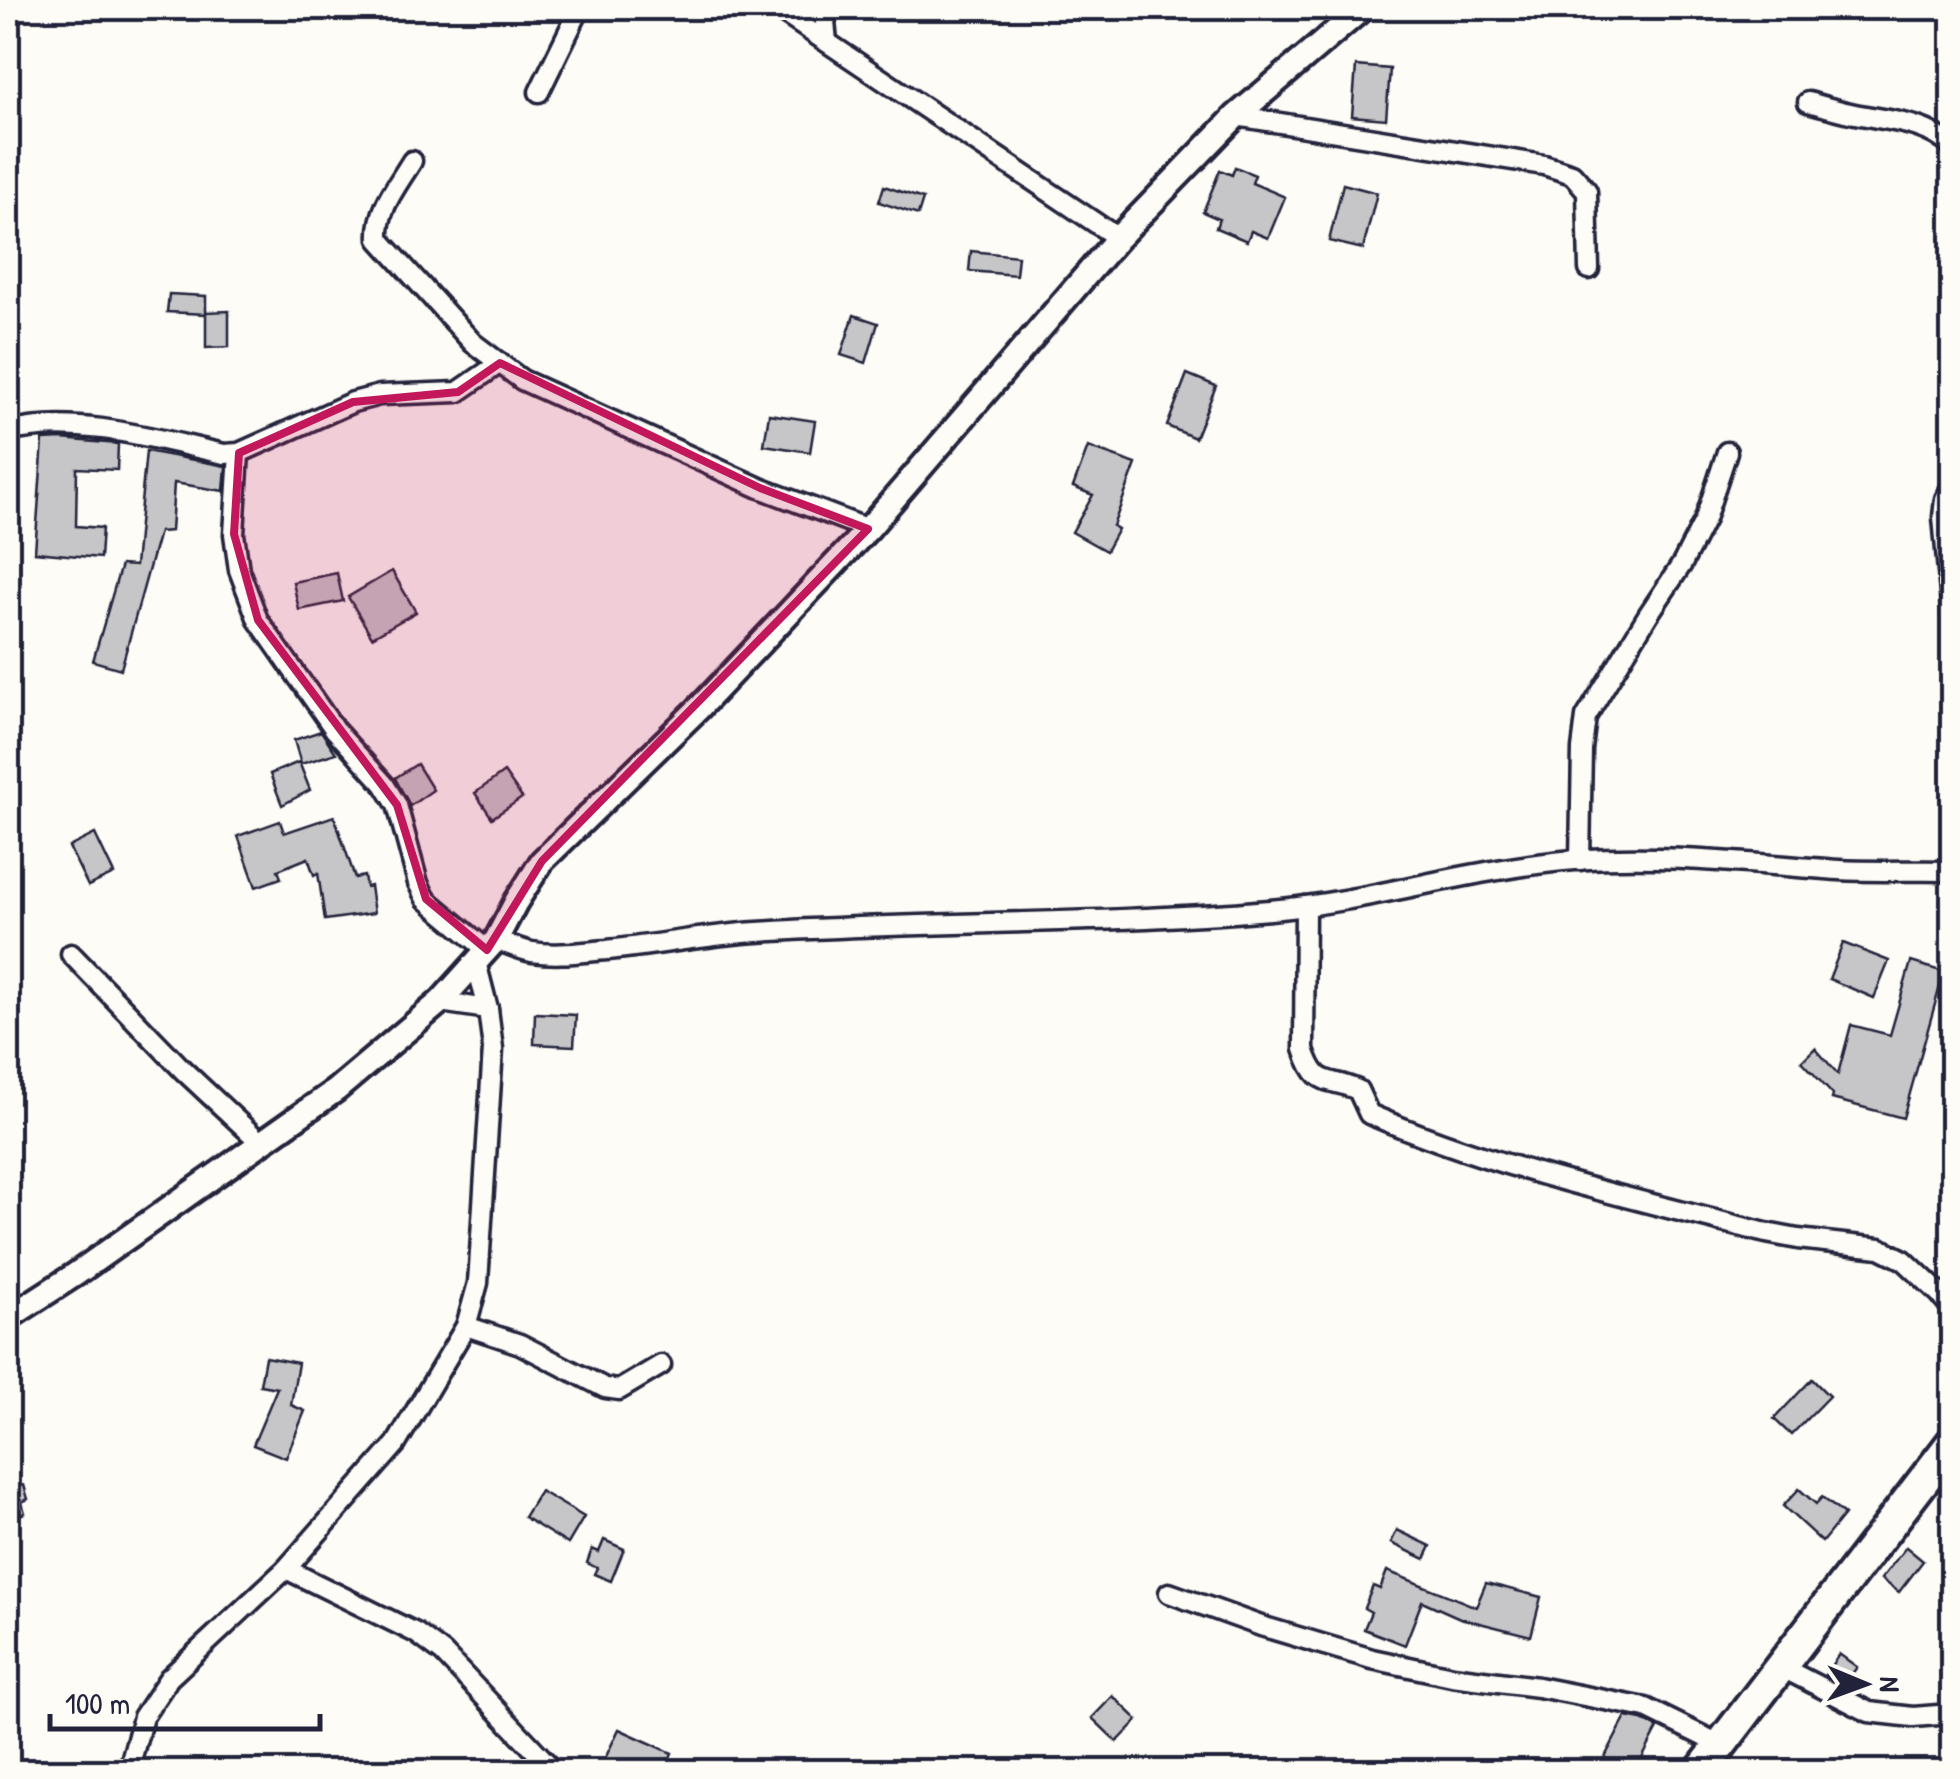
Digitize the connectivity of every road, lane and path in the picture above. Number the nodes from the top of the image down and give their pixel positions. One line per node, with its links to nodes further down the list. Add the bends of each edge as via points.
1 (580, 8): 6 (street)
2 (776, 8): 5 (street)
3 (830, 8): 5 (street)
4 (1363, 8): 8 (street)
5 (827, 42): 11 (street)
6 (539, 92)
7 (1808, 102): 9 (street, via 1903,122 1940,135)
8 (1236, 116): 11 (street); 12 (street, via 1572,174 1586,192)
9 (1952, 147)
10 (412, 160): 13 (street, via 382,210 379,239 473,343)
11 (1118, 238): 18 (street)
12 (1589, 269)
13 (500, 363): 16 (street, via 458,392 353,402); 18 (street, via 522,380)
14 (8, 432): 16 (street, via 45,425 127,432)
15 (1728, 452): 20 (street, via 1682,564 1586,717)
16 (239, 453): 23 (street, via 234,534 258,620 397,805 426,899)
17 (1952, 486): 19 (street, via 1943,518)
18 (868, 530): 23 (street, via 542,862)
19 (1952, 616)
20 (1580, 860): 21 (street, via 1704,859 1845,870); 22 (street)
21 (1950, 865)
22 (1304, 906): 23 (street, via 724,934 572,955); 29 (street, via 1304,1049 1311,1070 1325,1082 1358,1090 1369,1114 1543,1176 1798,1240 1880,1248 1904,1260)
23 (487, 951): 25 (street); 26 (street)
24 (71, 954): 27 (street)
25 (440, 1002): 26 (street); 27 (street)
26 (488, 1009): 30 (street, via 493,1049 478,1282)
27 (261, 1143): 28 (street, via 76,1274)
28 (12, 1307)
29 (1952, 1309)
30 (466, 1326): 31 (street, via 520,1344 605,1388 618,1390); 33 (street, via 396,1444)
31 (662, 1365)
32 (1952, 1443): 35 (main road)
33 (286, 1569): 38 (street, via 169,1678 143,1716); 39 (street, via 443,1653)
34 (1169, 1593): 37 (street, via 1372,1659 1646,1708)
35 (1781, 1667): 36 (street, via 1869,1712); 37 (main road)
36 (1951, 1714)
37 (1721, 1745): 40 (main road)
38 (128, 1772)
39 (555, 1772)
40 (1700, 1772)

